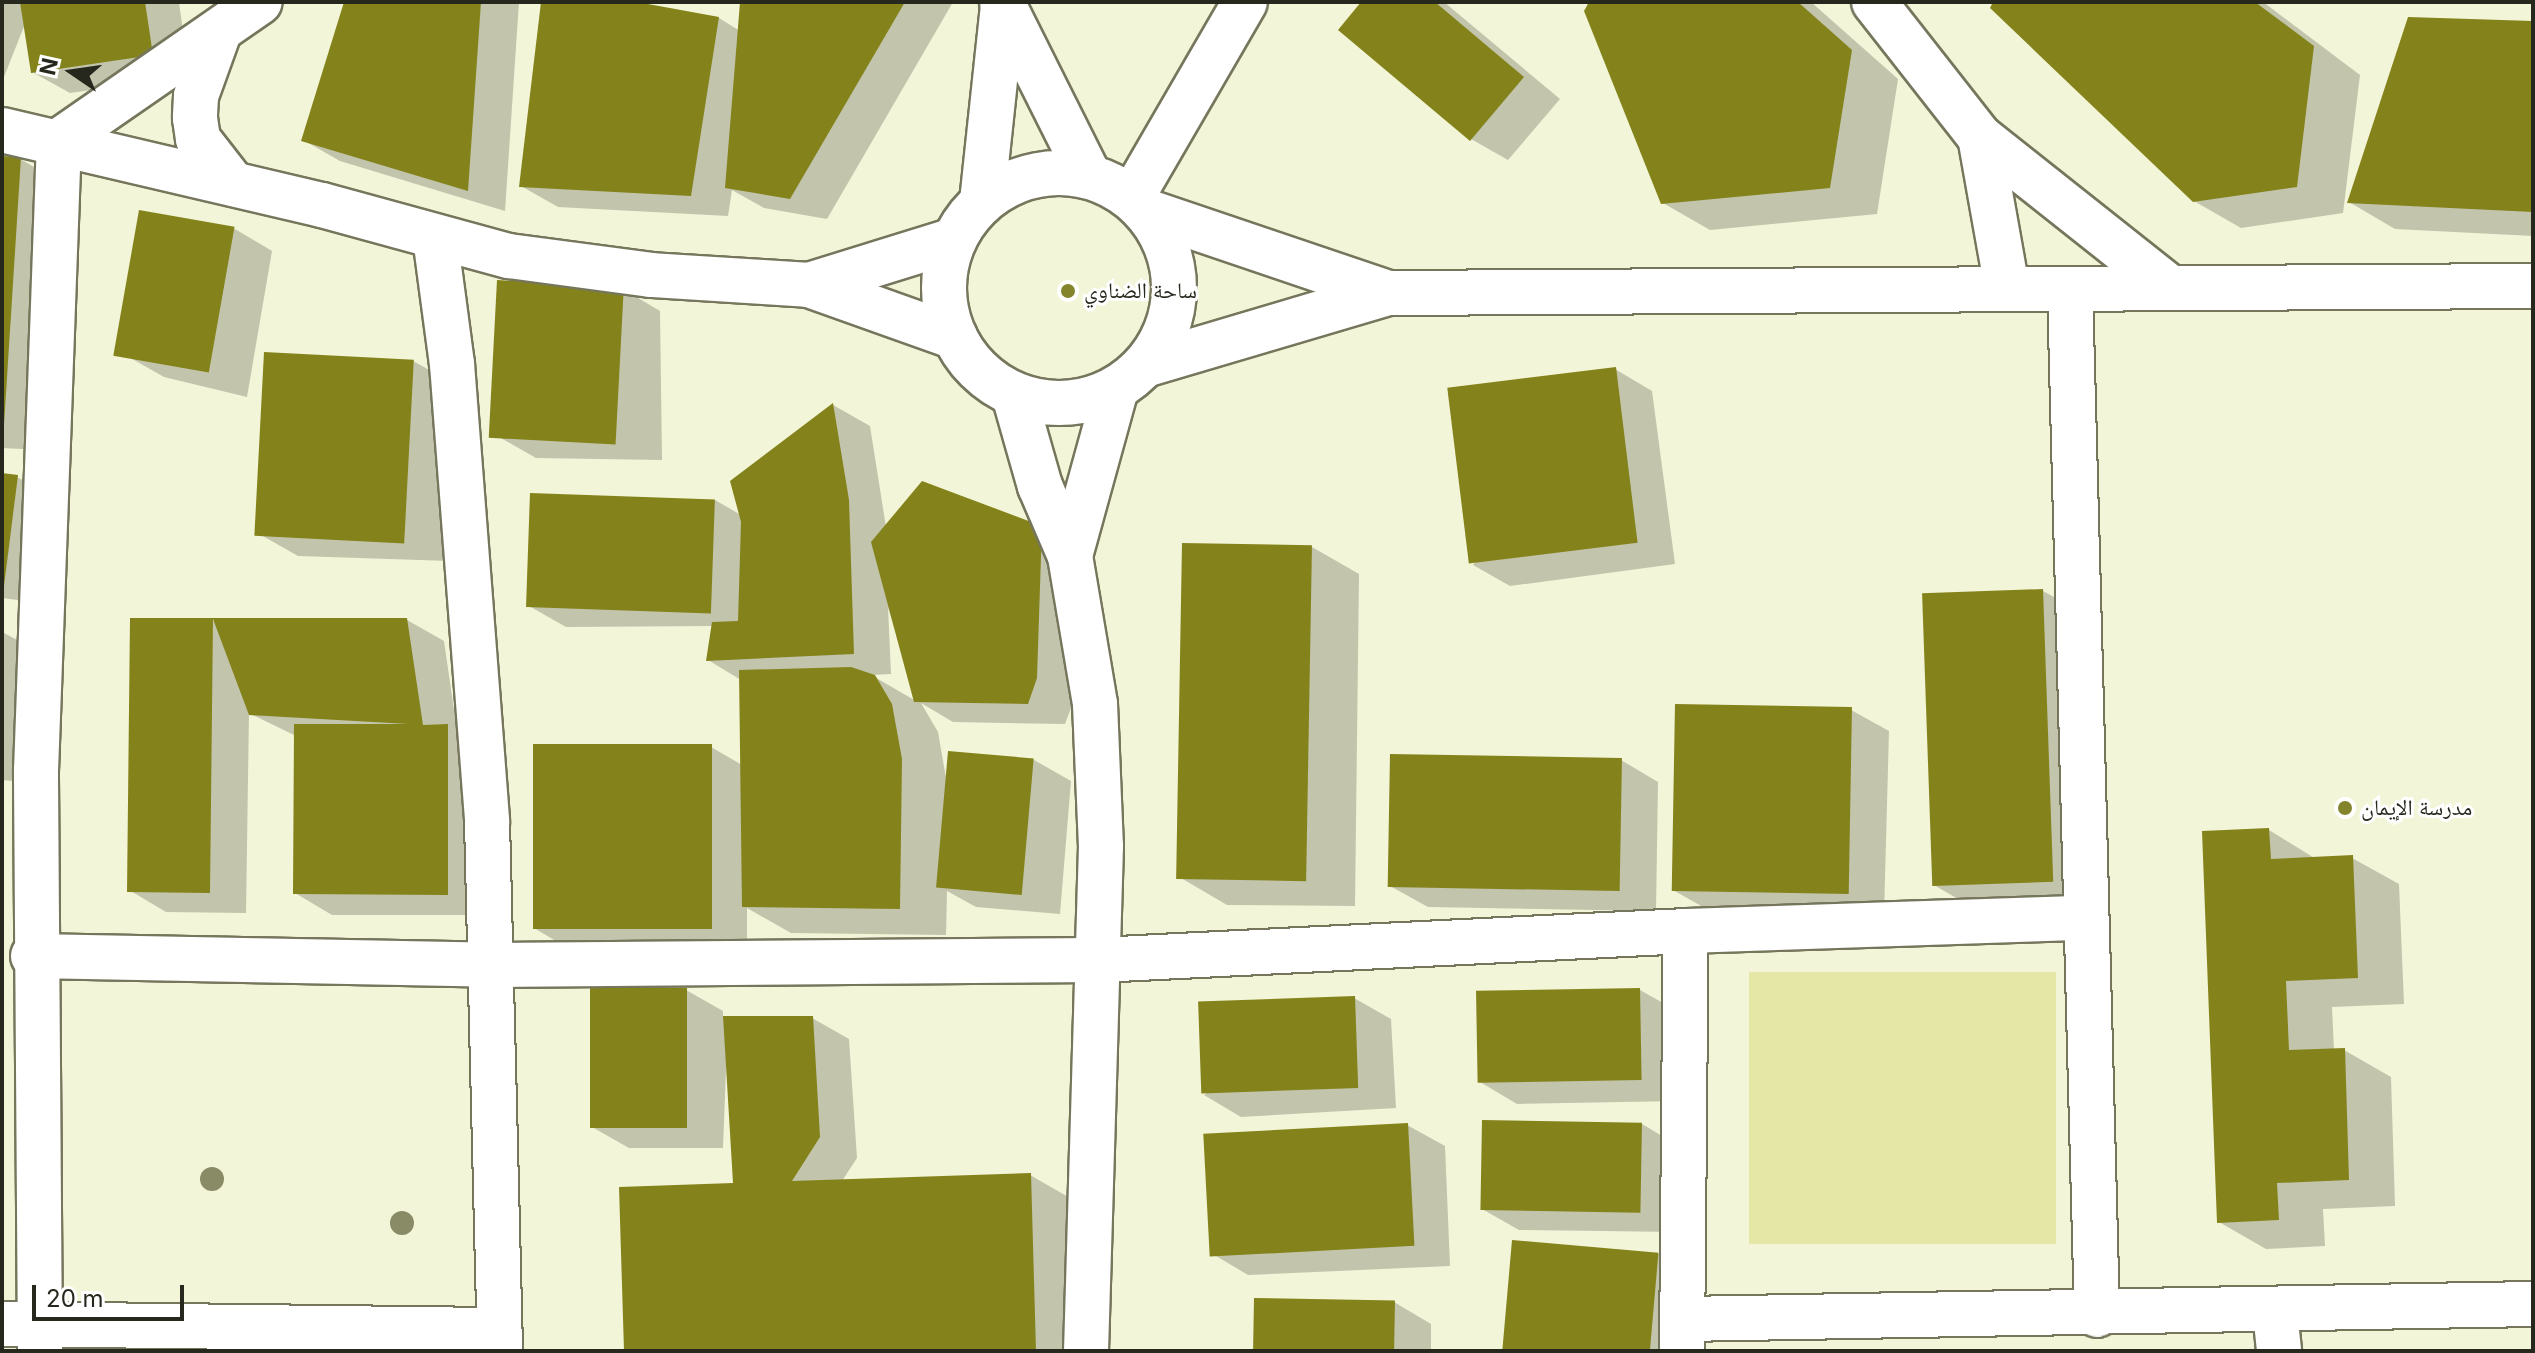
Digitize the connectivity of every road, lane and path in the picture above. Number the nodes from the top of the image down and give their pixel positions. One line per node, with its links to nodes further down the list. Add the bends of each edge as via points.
1 (260, 2): 5 (street)
2 (1245, 2): 12 (street)
3 (1874, 2): 7 (street)
4 (1002, 3): 9 (street); 11 (street)
5 (219, 32): 8 (street); 10 (street, via 196,96 195,118 198,139)
6 (2, 130): 8 (street)
7 (1980, 137): 17 (street); 18 (street)
8 (59, 141): 10 (street); 27 (street, via 47,363)
9 (1089, 176): 11 (street, via 1051,172 1014,181); 12 (street)
10 (233, 184): 13 (street)
11 (982, 202): 14 (street)
12 (1139, 204): 20 (street); 22 (street, via 1172,260 1175,297 1165,333)
13 (435, 237): 15 (street, via 565,266); 29 (street, via 452,364)
14 (954, 240): 15 (street); 21 (street, via 945,294)
15 (809, 285): 21 (street)
16 (2533, 286): 17 (street)
17 (2169, 287): 19 (street)
18 (2007, 288): 19 (street); 20 (street)
19 (2070, 290): 25 (street)
20 (1388, 293): 22 (street)
21 (955, 337): 23 (street, via 995,386)
22 (1130, 377): 23 (street, via 1084,401 1050,403); 24 (street)
23 (1014, 395): 24 (street, via 1040,486)
24 (1070, 556): 28 (street, via 1097,743)
25 (2084, 918): 26 (street); 31 (street)
26 (1686, 931): 28 (street); 34 (street)
27 (33, 956): 29 (street); 33 (street)
28 (1098, 960): 29 (street); 36 (street)
29 (493, 965): 35 (street)
30 (2533, 1304): 32 (street)
31 (2097, 1315): 32 (street); 34 (street)
32 (2277, 1331)
33 (27, 1333): 35 (street)
34 (1683, 1335)
35 (499, 1341)
36 (1086, 1351)

